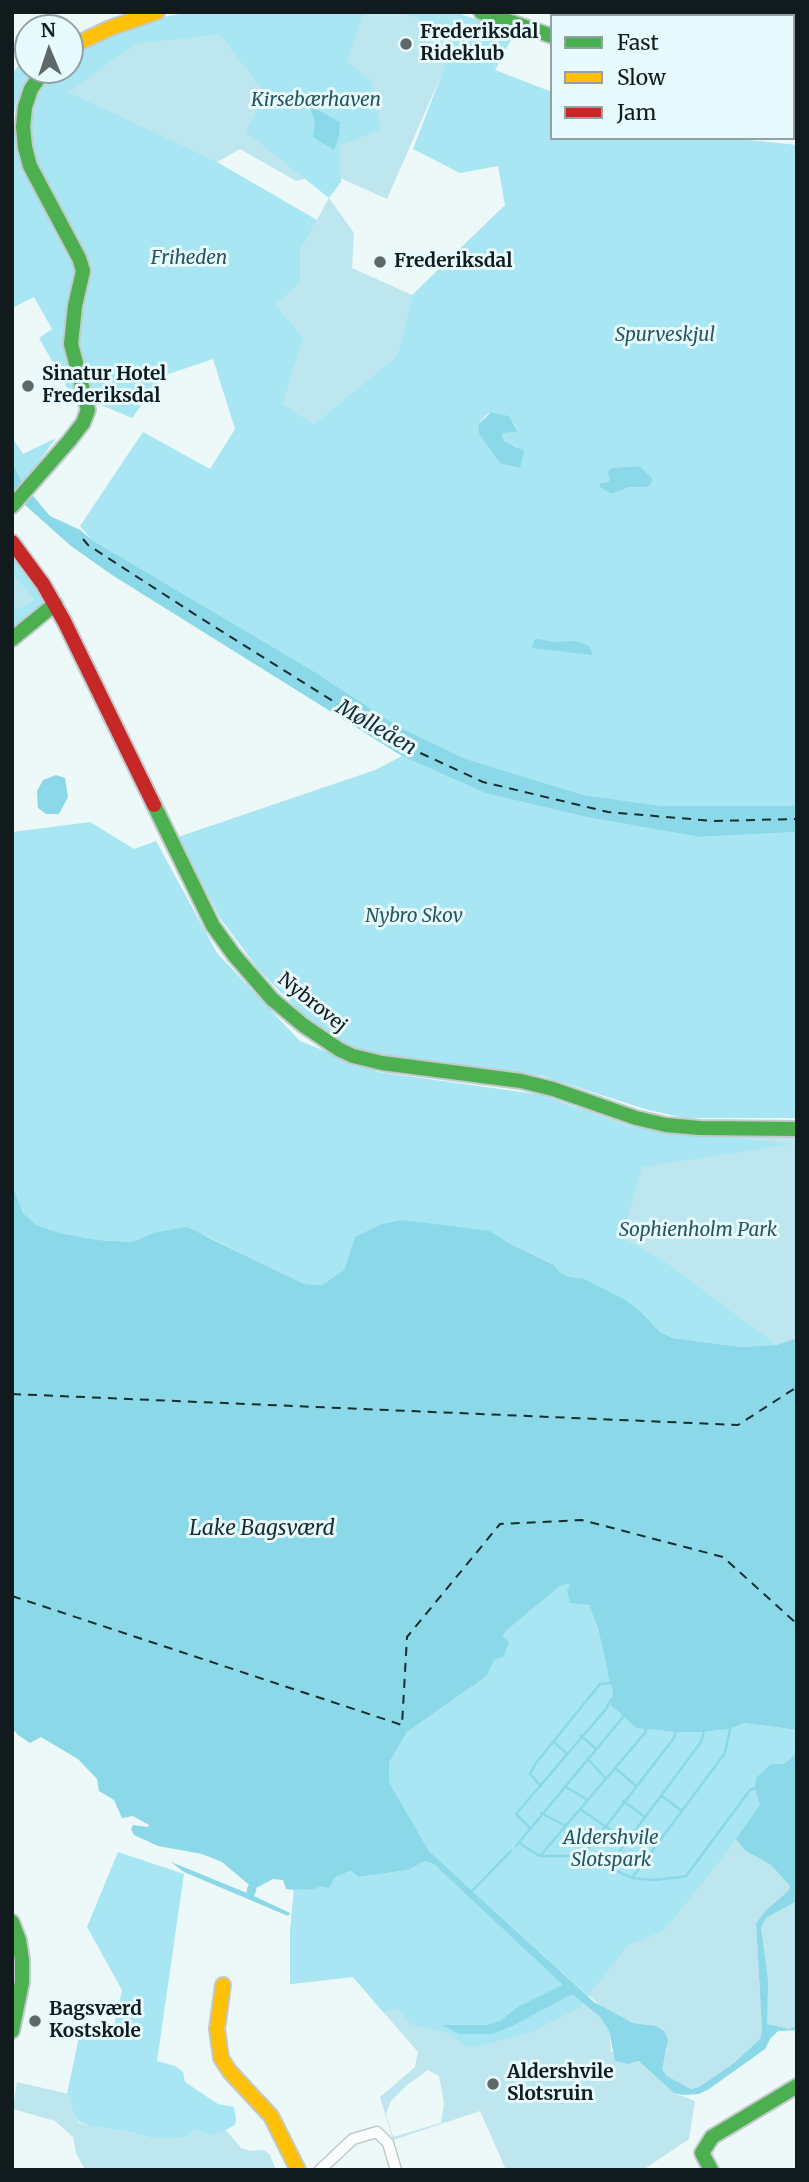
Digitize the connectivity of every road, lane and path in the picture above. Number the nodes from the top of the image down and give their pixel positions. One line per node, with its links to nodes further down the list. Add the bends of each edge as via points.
1 (157, 12): 4 (street)
2 (481, 12): 3 (street)
3 (550, 35)
4 (84, 39)
5 (34, 84): 6 (street, via 25,107 25,147 30,166 83,271 71,344 88,411 83,423)
6 (13, 506)
7 (12, 542): 8 (street, Nybrovej)
8 (55, 604): 9 (street); 10 (street, Nybrovej, via 214,926 272,999 303,1025 353,1056 553,1088 666,1125)
9 (12, 639)
10 (797, 1129)
11 (12, 1922): 13 (street, via 19,1940 22,1982)
12 (223, 1985): 15 (street, via 218,2029 221,2059 271,2116)
13 (12, 2031)
14 (797, 2086): 18 (street, via 712,2137 702,2153)
15 (298, 2170)
16 (320, 2170): 17 (street, via 353,2139 377,2132 388,2143)
17 (396, 2170)
18 (710, 2170)

